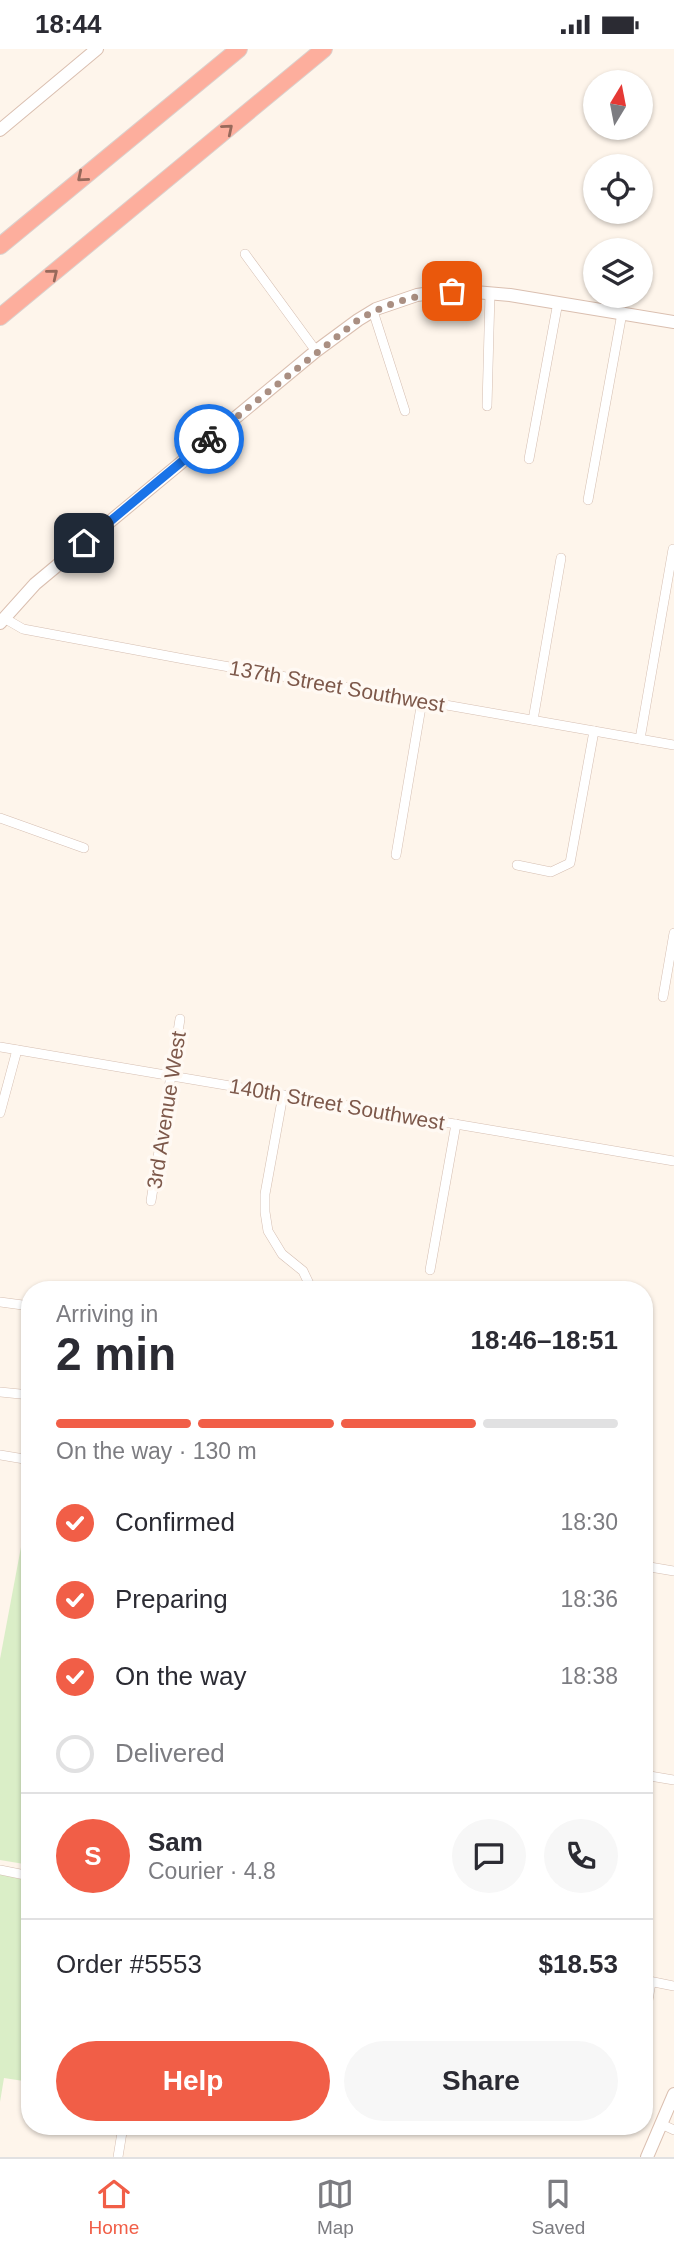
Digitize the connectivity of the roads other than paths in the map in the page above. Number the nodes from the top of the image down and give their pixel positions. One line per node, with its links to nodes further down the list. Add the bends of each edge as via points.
1 (97, 49): 5 (street)
2 (226, 49): 6 (highway)
3 (239, 49): 6 (highway)
4 (324, 49): 13 (highway, one-way to 4)
5 (0, 130)
6 (135, 133): 7 (highway, one-way to 7)
7 (0, 246)
8 (245, 254): 15 (street)
9 (491, 293): 10 (street); 11 (street, via 417,295); 16 (street)
10 (558, 302): 12 (street); 18 (street)
11 (373, 311): 15 (street); 17 (street)
12 (622, 313): 14 (street); 19 (street)
13 (0, 317)
14 (674, 322)
15 (316, 351): 22 (street, via 91,537)
16 (487, 406)
17 (405, 411)
18 (529, 459)
19 (588, 500)
20 (673, 549): 26 (street)
21 (561, 558): 24 (street)
22 (2, 621): 23 (street, 137th Street Southwest, via 23,629)
23 (422, 701): 24 (street, 137th Street Southwest); 30 (street)
24 (533, 720): 25 (street, 137th Street Southwest)
25 (594, 731): 26 (street, 137th Street Southwest); 31 (street, via 570,863 551,872)
26 (640, 739): 27 (street, 137th Street Southwest)
27 (674, 745)
28 (0, 818): 29 (street)
29 (84, 848)
30 (396, 855)
31 (517, 865)
32 (674, 933): 33 (street)
33 (663, 997)
34 (180, 1019): 37 (street, 3rd Avenue West)
35 (0, 1047): 36 (street, 140th Street Southwest)
36 (17, 1050): 37 (street, 140th Street Southwest); 39 (street)
37 (172, 1076): 38 (street, 140th Street Southwest); 42 (street, 3rd Avenue West)
38 (283, 1095): 40 (street, 140th Street Southwest); 44 (street, via 265,1212 268,1231 282,1254)
39 (0, 1113)
40 (456, 1124): 41 (street, 140th Street Southwest); 43 (street)
41 (674, 1161)
42 (151, 1201)
43 (430, 1270)
44 (308, 1281)
45 (0, 1302): 46 (street)
46 (21, 1304)
47 (0, 1392): 48 (street)
48 (21, 1394)
49 (0, 1454): 50 (street)
50 (21, 1458)
51 (653, 1568): 52 (street)
52 (674, 1571)
53 (653, 1776): 54 (street)
54 (674, 1780)
55 (0, 1870): 56 (street)
56 (21, 1874)
57 (653, 1982): 58 (street)
58 (674, 1986)
59 (674, 2094): 60 (street)
60 (661, 2124): 61 (street); 64 (street)
61 (674, 2130)
62 (122, 2135): 63 (street)
63 (118, 2157)
64 (648, 2157)

